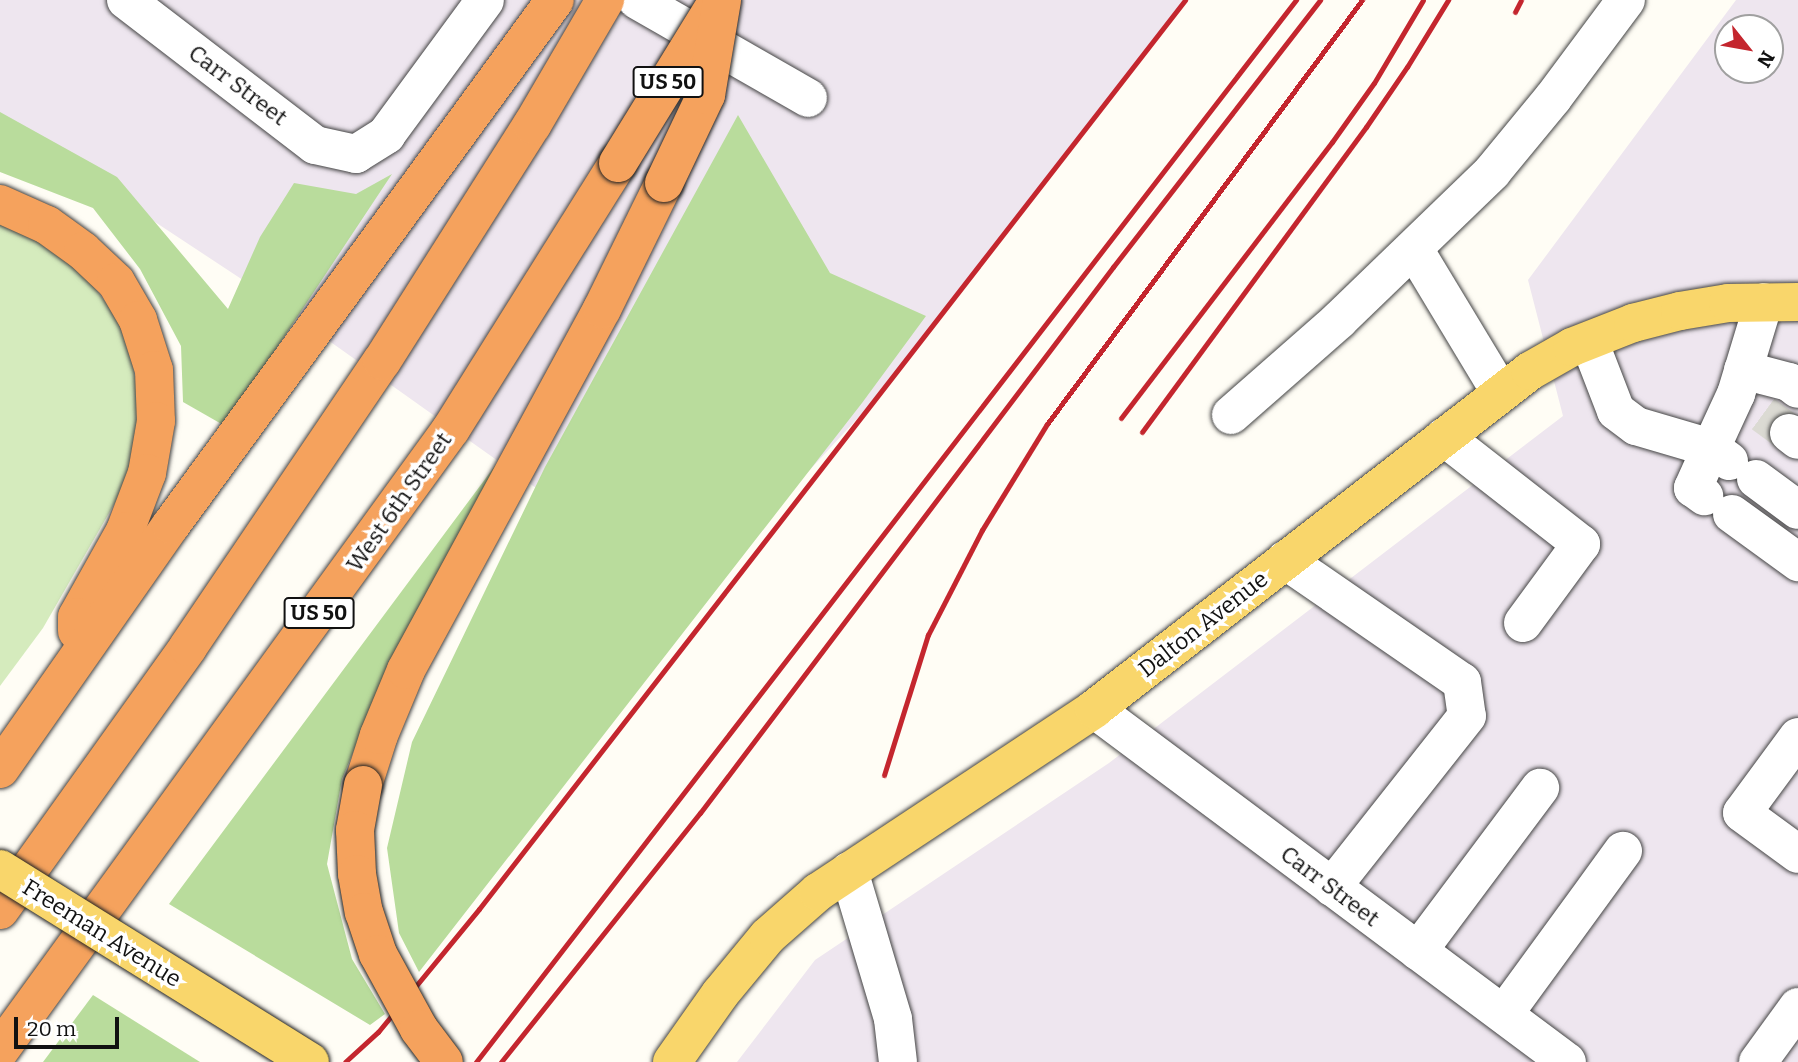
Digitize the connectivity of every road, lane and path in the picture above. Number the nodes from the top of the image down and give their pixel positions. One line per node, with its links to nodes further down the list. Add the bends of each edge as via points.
1 (127, 0): 2 (street, Carr Street, via 316,145 356,154 386,135)
2 (485, 0)
3 (555, 0): 23 (highway)
4 (606, 0): 33 (highway, via 375,372 188,647)
5 (637, 0): 8 (street)
6 (720, 0): 37 (highway, West 6th Street / US 50, bridge, via 451,429); 39 (highway, bridge, via 706,95 602,309 406,670 363,785 355,830 363,912 378,954 419,1030)
7 (1626, 0): 10 (street, via 1492,172)
8 (808, 98)
9 (0, 204): 23 (highway, via 47,225 116,282 138,320 153,370 156,421 147,473 125,531 78,617)
10 (1414, 249): 14 (street); 16 (street)
11 (1781, 302): 12 (main road, Dalton Avenue, via 1728,303 1680,311); 15 (street)
12 (1589, 341): 14 (main road, Dalton Avenue, via 1530,371); 18 (street, via 1616,411 1636,426)
13 (1798, 388): 15 (street, via 1788,382)
14 (1501, 393): 17 (main road, Dalton Avenue)
15 (1766, 410): 18 (street)
16 (1231, 415)
17 (1444, 437): 20 (main road, Dalton Avenue); 22 (street, via 1581,544)
18 (1732, 463): 19 (street); 21 (street, via 1693,488)
19 (1798, 510)
20 (1285, 560): 24 (main road, Dalton Avenue); 32 (street, via 1462,682 1467,716)
21 (1798, 562)
22 (1524, 623)
23 (77, 657): 26 (highway)
24 (1094, 709): 31 (main road, Dalton Avenue); 32 (street, Carr Street)
25 (1798, 737): 29 (street, via 1742,813)
26 (0, 769)
27 (1540, 788): 34 (street)
28 (1623, 851): 36 (street)
29 (1798, 854)
30 (0, 869): 38 (main road, Freeman Avenue, bridge)
31 (849, 872): 40 (main road, Dalton Avenue, via 818,892 768,936); 41 (street, via 892,1019)
32 (1332, 887): 34 (street, Carr Street)
33 (0, 910)
34 (1418, 951): 36 (street, Carr Street)
35 (1798, 1007): 43 (street)
36 (1504, 1014): 42 (street, Carr Street)
37 (0, 1050)
38 (310, 1062)
39 (444, 1062)
40 (672, 1062)
41 (898, 1062)
42 (1567, 1062)
43 (1758, 1062)

